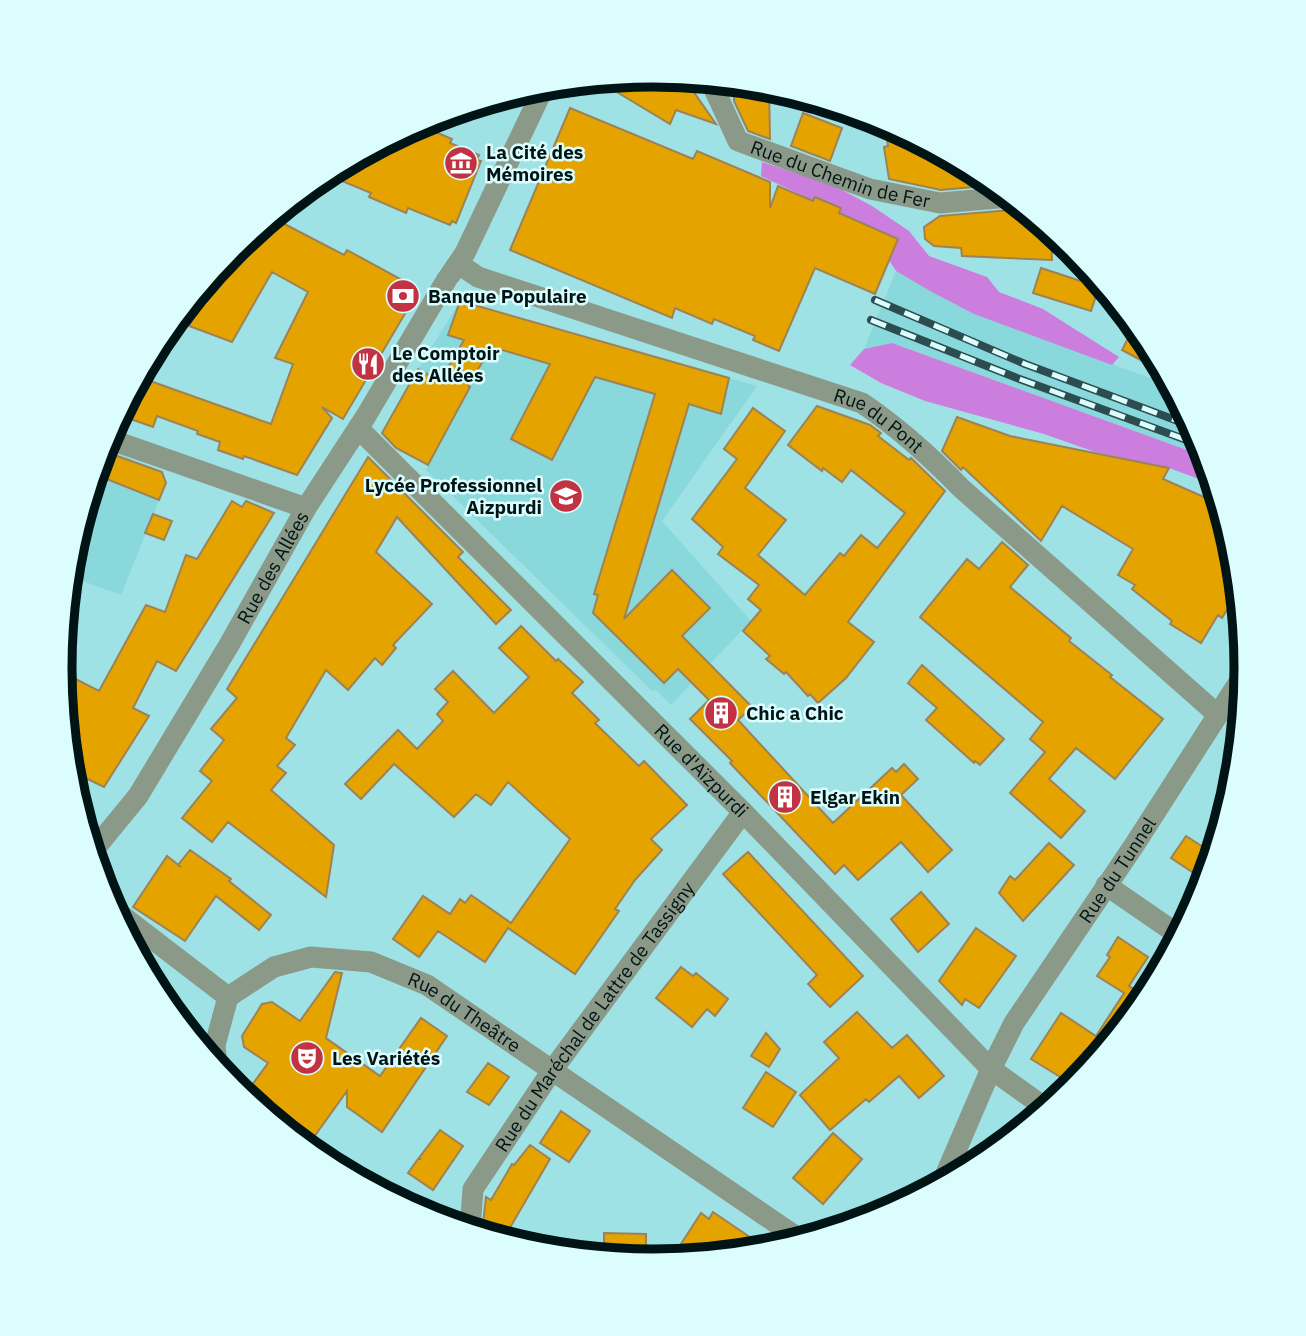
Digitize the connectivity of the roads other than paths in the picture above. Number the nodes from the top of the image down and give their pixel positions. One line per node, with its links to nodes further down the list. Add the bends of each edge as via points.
1 (714, 90): 3 (street, Rue du Chemin de Fer, via 738,141 870,189 940,203)
2 (538, 98): 4 (street, Rue des Allées)
3 (995, 198)
4 (453, 272): 5 (street, Rue des Allées); 9 (street, Rue du Pont, via 862,403 925,451)
5 (358, 428): 7 (street, Rue des Allées); 10 (street, Rue d'Aïzpurdi)
6 (118, 442): 7 (street)
7 (306, 508): 11 (street, Rue des Allées, via 138,796)
8 (1233, 691): 9 (street, Rue du Tunnel)
9 (1218, 715): 12 (street, Rue du Tunnel)
10 (743, 813): 17 (street, Rue d'Aïzpurdi); 18 (street, Rue du Maréchal de Lattre de Tassigny)
11 (99, 843)
12 (1106, 885): 14 (street); 17 (street, Rue du Tunnel, via 1014,1023)
13 (131, 922): 15 (street)
14 (1171, 930)
15 (228, 997): 16 (street); 18 (street, Rue du Theâtre, via 274,967 311,957 371,962 427,985)
16 (215, 1050)
17 (991, 1069): 19 (street, Rue d'Aïzpurdi); 20 (street, Rue du Tunnel)
18 (551, 1072): 21 (street, Rue du Maréchal de Lattre de Tassigny, via 473,1189); 22 (street, Rue du Theâtre)
19 (1038, 1103)
20 (948, 1168)
21 (471, 1219)
22 (790, 1232)

